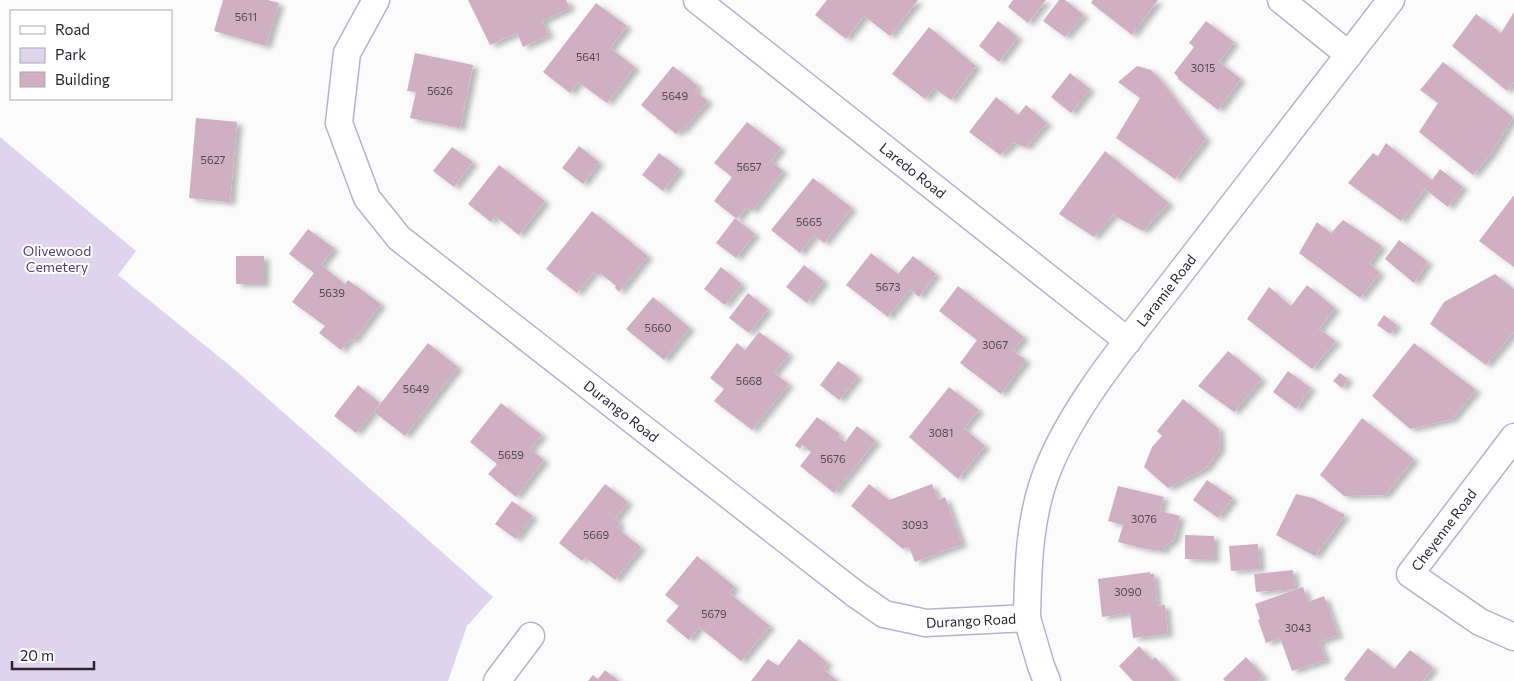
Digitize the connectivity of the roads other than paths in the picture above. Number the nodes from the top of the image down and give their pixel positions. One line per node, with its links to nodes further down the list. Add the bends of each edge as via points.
1 (376, 0): 8 (street, Durango Road, via 347,53 339,123 367,198 399,238 884,614 926,623)
2 (697, 0): 6 (street, Laredo Road)
3 (1281, 0): 5 (street)
4 (1391, 0): 5 (street, Laramie Road)
5 (1349, 55): 6 (street, Laramie Road)
6 (1128, 341): 8 (street, Laramie Road, via 1074,416 1050,463 1036,508 1028,565)
7 (1514, 437): 10 (street, Cheyenne Road, via 1410,574 1480,622)
8 (1027, 618): 12 (street, Durango Road)
9 (531, 636): 11 (street)
10 (1514, 638)
11 (497, 681)
12 (1047, 681)

